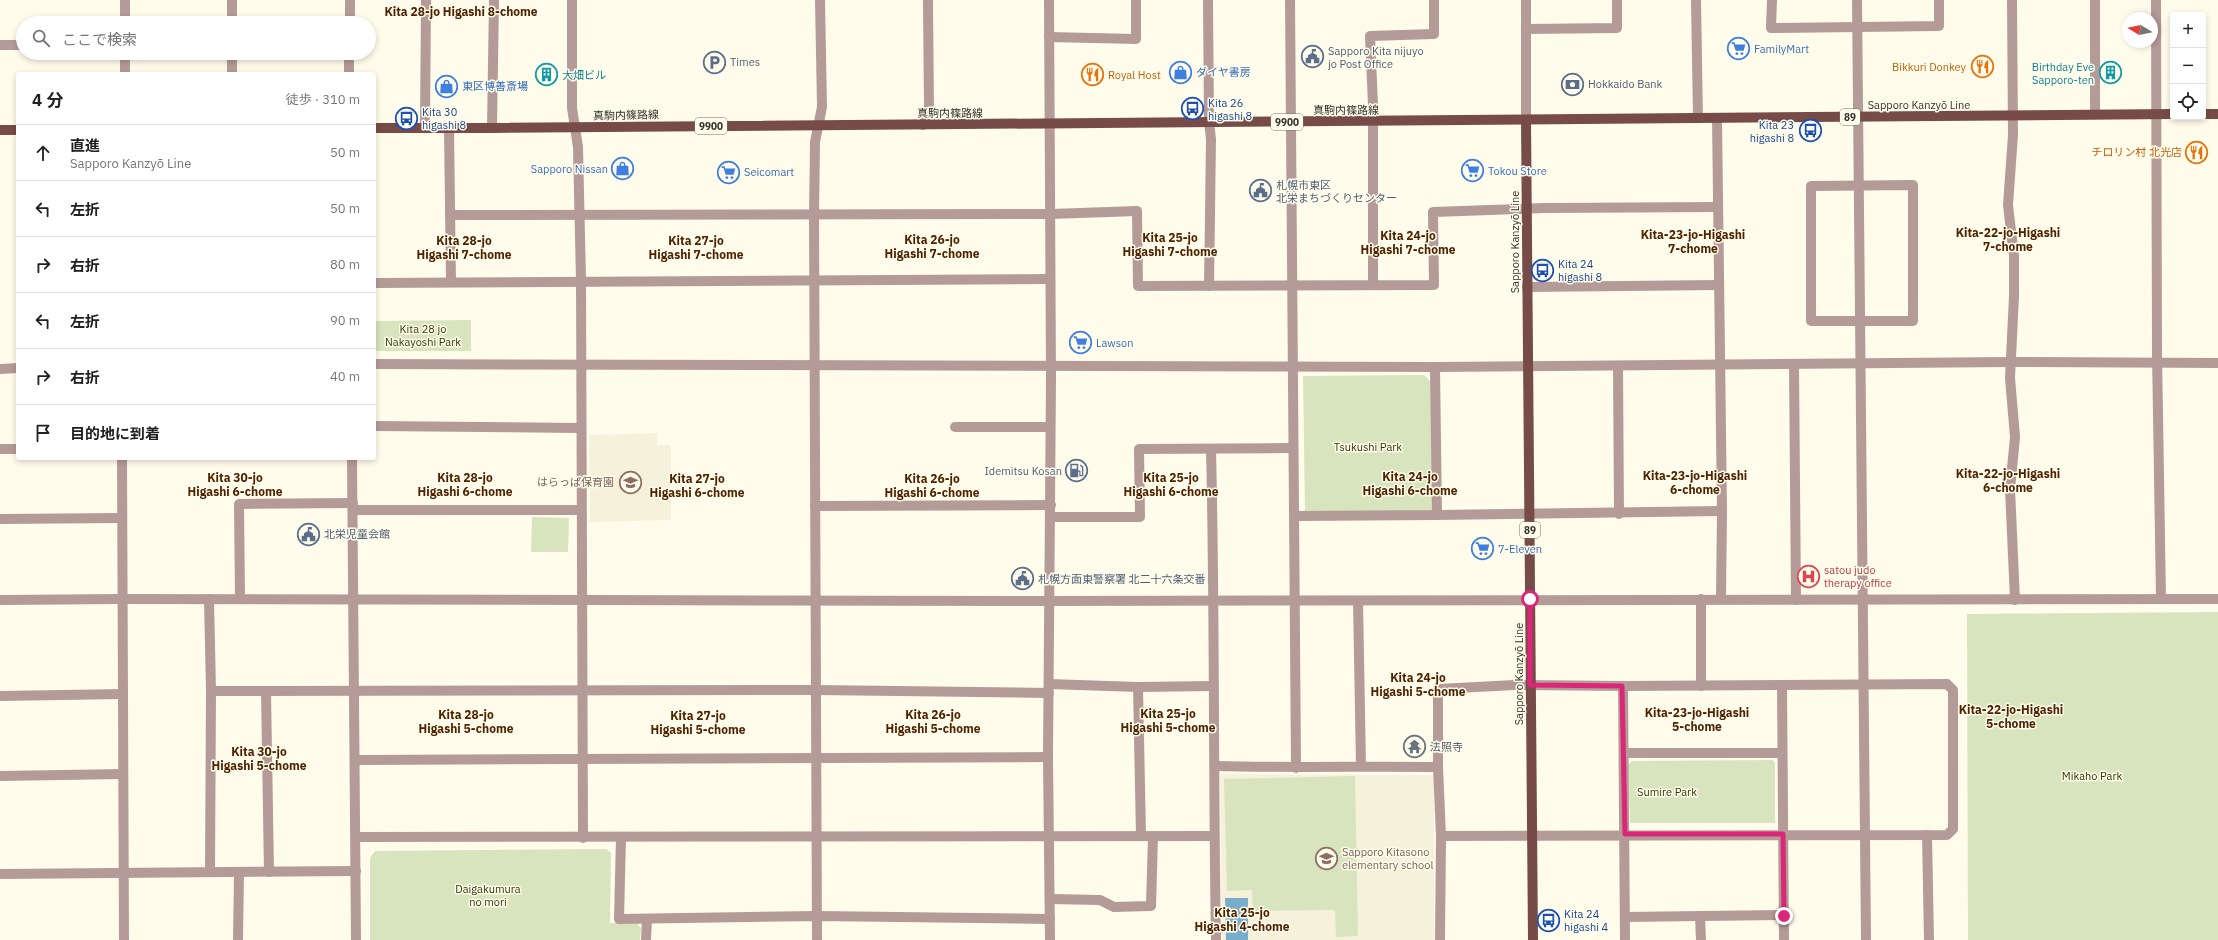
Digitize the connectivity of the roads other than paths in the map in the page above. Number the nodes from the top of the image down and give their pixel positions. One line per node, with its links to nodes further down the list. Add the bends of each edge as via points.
1 (125, 0): 23 (street)
2 (232, 0): 24 (street)
3 (350, 0): 25 (street)
4 (426, 0): 54 (street)
5 (494, 0): 56 (street)
6 (572, 0): 57 (street)
7 (820, 0): 50 (street, via 822,107)
8 (928, 0): 52 (street, via 929,110)
9 (1049, 0): 28 (street)
10 (1136, 0): 28 (street, via 1136,39)
11 (1208, 0): 48 (street)
12 (1290, 0): 49 (street)
13 (1434, 0): 47 (street, via 1434,34 1370,36)
14 (1526, 0): 27 (street)
15 (1617, 0): 27 (street, via 1617,28)
16 (1696, 0): 44 (street)
17 (1772, 0): 26 (street, via 1771,28)
18 (1857, 0): 26 (street)
19 (1939, 0): 26 (street, via 1939,26)
20 (2012, 0): 42 (street)
21 (2095, 0): 37 (street)
22 (2156, 0): 38 (street)
23 (125, 16)
24 (232, 16)
25 (350, 16)
26 (1858, 28): 43 (street)
27 (1526, 29): 46 (street)
28 (1049, 37): 51 (street)
29 (16, 44): 30 (street)
30 (0, 45)
31 (125, 60): 34 (street)
32 (232, 60): 35 (street)
33 (349, 60): 36 (street)
34 (125, 72)
35 (232, 72)
36 (349, 72)
37 (2095, 114): 38 (main road, Sapporo Kanzyō Line / 89); 42 (main road, Sapporo Kanzyō Line / 89)
38 (2157, 114): 39 (main road, Sapporo Kanzyō Line / 89); 79 (street)
39 (2170, 114)
40 (2206, 114): 41 (main road)
41 (2218, 114)
42 (2012, 116): 43 (main road, Sapporo Kanzyō Line / 89); 78 (street, via 2008,205 2014,256 2014,296)
43 (1858, 117): 45 (main road, Sapporo Kanzyō Line / 89); 60 (street)
44 (1698, 118): 45 (main road, Sapporo Kanzyō Line / 89); 46 (main road, Sapporo Kanzyō Line / 89)
45 (1717, 118): 61 (street)
46 (1526, 120): 47 (main road, 真駒内篠路線 / 9900); 62 (main road, Sapporo Kanzyō Line / 89)
47 (1373, 121): 49 (main road, 真駒内篠路線 / 9900); 73 (street)
48 (1209, 122): 49 (main road, 真駒内篠路線 / 9900); 51 (main road, 真駒内篠路線 / 9900); 75 (street)
49 (1291, 122): 72 (street)
50 (818, 124): 52 (main road, 真駒内篠路線 / 9900); 57 (main road, 真駒内篠路線 / 9900); 66 (street, via 815,142)
51 (1049, 124): 52 (main road, 真駒内篠路線 / 9900); 64 (street)
52 (923, 125)
53 (376, 128): 54 (main road, 真駒内篠路線 / 9900)
54 (424, 128): 55 (main road, 真駒内篠路線 / 9900)
55 (449, 128): 56 (main road, 真駒内篠路線 / 9900); 65 (street)
56 (492, 128): 57 (main road, 真駒内篠路線 / 9900)
57 (574, 128): 63 (street, via 578,147)
58 (0, 130): 59 (main road)
59 (16, 130)
60 (1859, 186): 77 (street); 77 (street, via 1811,186 1811,321); 77 (street, via 1913,185 1913,321)
61 (1718, 207): 62 (street); 74 (street)
62 (1527, 210): 73 (street, via 1433,212 1434,284); 76 (main road, Sapporo Kanzyō Line / 89)
63 (578, 214): 65 (street); 66 (street); 69 (street)
64 (1051, 214): 66 (street); 67 (street); 75 (street, via 1137,211 1138,286)
65 (450, 215): 70 (street)
66 (814, 215): 68 (street)
67 (1050, 279): 68 (street); 88 (street)
68 (814, 280): 69 (street); 84 (street)
69 (581, 281): 70 (street); 83 (street)
70 (451, 282): 71 (street)
71 (376, 283)
72 (1292, 285): 73 (street); 75 (street); 89 (street)
73 (1373, 285)
74 (1719, 285): 76 (street); 86 (street)
75 (1209, 286)
76 (1527, 287): 85 (main road, Sapporo Kanzyō Line / 89)
77 (1861, 320): 87 (street)
78 (2010, 362): 79 (street); 87 (street); 130 (street, via 2015,437 2010,489)
79 (2157, 363): 82 (street); 124 (street)
80 (376, 364): 83 (street)
81 (1794, 364): 86 (street); 87 (street); 129 (street)
82 (2218, 364)
83 (581, 365): 84 (street); 97 (street)
84 (815, 365): 88 (street); 105 (street)
85 (1528, 365): 90 (street); 91 (street); 109 (main road, Sapporo Kanzyō Line / 89)
86 (1719, 365): 90 (street); 108 (street)
87 (1861, 365): 123 (street)
88 (1051, 366): 89 (street); 96 (street)
89 (1293, 366): 91 (street); 98 (street)
90 (1618, 366): 110 (street)
91 (1435, 367): 111 (street)
92 (16, 368): 93 (street)
93 (0, 369)
94 (376, 426): 97 (street)
95 (955, 427): 96 (street)
96 (1050, 427): 104 (street)
97 (581, 428): 107 (street)
98 (1294, 448): 101 (street); 112 (street)
99 (0, 449): 100 (street)
100 (16, 449)
101 (1211, 449): 113 (street, via 1139,449 1140,516); 133 (street)
102 (122, 460): 114 (street)
103 (352, 460): 106 (street)
104 (1051, 505): 105 (street); 113 (street)
105 (816, 506): 131 (street)
106 (353, 507): 107 (street); 118 (street, via 238,504); 119 (street)
107 (581, 510): 127 (street)
108 (1722, 511): 110 (street); 122 (street)
109 (1530, 514): 110 (street); 111 (street); 120 (main road, Sapporo Kanzyō Line / 89)
110 (1619, 514)
111 (1437, 515): 112 (street)
112 (1295, 516): 128 (street)
113 (1050, 517): 132 (street)
114 (122, 518): 115 (street); 116 (street)
115 (0, 519)
116 (122, 599): 117 (street); 126 (street); 148 (street)
117 (209, 599): 118 (street); 144 (street)
118 (240, 599): 119 (street)
119 (354, 599): 127 (street); 146 (street)
120 (1530, 599): 121 (street); 134 (street); 135 (main road, Sapporo Kanzyō Line / 89)
121 (1701, 599): 122 (street); 140 (street)
122 (1721, 599): 129 (street)
123 (1863, 599): 129 (street); 130 (street); 137 (street)
124 (2161, 599): 125 (street); 130 (street)
125 (2218, 599)
126 (0, 600)
127 (581, 600): 131 (street); 147 (street)
128 (1295, 600): 133 (street); 134 (street); 159 (street)
129 (1796, 600)
130 (2015, 600)
131 (816, 601): 132 (street); 143 (street)
132 (1049, 601): 133 (street); 142 (street)
133 (1214, 601): 138 (street)
134 (1358, 601): 157 (street)
135 (1530, 685): 139 (street); 158 (street, via 1438,689); 162 (main road, Sapporo Kanzyō Line / 89)
136 (1782, 685): 137 (street); 140 (street); 151 (street)
137 (1863, 685): 165 (street); 166 (street, via 1947,684 1953,690 1953,829 1947,835)
138 (1213, 686): 141 (street); 156 (street)
139 (1622, 686): 140 (street); 150 (street)
140 (1701, 686)
141 (1138, 687): 142 (street); 168 (street)
142 (1049, 688): 143 (street); 153 (street)
143 (816, 690): 147 (street); 152 (street)
144 (212, 691): 145 (street); 177 (street)
145 (266, 691): 146 (street); 179 (street)
146 (355, 691): 147 (street); 155 (street)
147 (581, 691): 154 (street)
148 (123, 694): 149 (street); 160 (street)
149 (0, 696)
150 (1624, 753): 151 (street); 163 (street)
151 (1782, 753): 164 (street)
152 (816, 757): 153 (street); 154 (street); 174 (street)
153 (1048, 757): 167 (street)
154 (582, 759): 155 (street); 175 (street)
155 (356, 760): 172 (street)
156 (1215, 766): 159 (street); 170 (street)
157 (1360, 766): 158 (street); 159 (street)
158 (1438, 767): 171 (street)
159 (1296, 768)
160 (123, 774): 161 (street); 176 (street)
161 (0, 776)
162 (1532, 834): 163 (street); 171 (street); 197 (main road, Sapporo Kanzyō Line / 89)
163 (1625, 834): 164 (street); 186 (street)
164 (1783, 834): 165 (street); 185 (street)
165 (1865, 834): 166 (street); 201 (street)
166 (1927, 835): 202 (street)
167 (1050, 836): 168 (street); 174 (street); 182 (street)
168 (1141, 836): 169 (street)
169 (1154, 836): 170 (street); 182 (street, via 1151,906 1114,907 1100,900)
170 (1214, 836): 195 (street)
171 (1441, 836): 196 (street)
172 (356, 837): 175 (street); 180 (street)
173 (621, 837): 174 (street); 175 (street); 187 (street, via 619,919)
174 (816, 837): 183 (street)
175 (583, 838)
176 (124, 872): 177 (street); 181 (street); 189 (street)
177 (210, 872): 178 (street)
178 (239, 872): 179 (street); 190 (street)
179 (269, 872): 180 (street)
180 (356, 872): 191 (street)
181 (0, 874)
182 (1050, 899): 188 (street)
183 (817, 916): 187 (street); 188 (street); 193 (street)
184 (1700, 916): 185 (street); 186 (street); 199 (street)
185 (1784, 916): 200 (street)
186 (1625, 917): 198 (street)
187 (647, 919): 192 (street)
188 (1050, 919): 194 (street)
189 (124, 940)
190 (238, 940)
191 (356, 940)
192 (646, 940)
193 (817, 940)
194 (1050, 940)
195 (1216, 940)
196 (1440, 940)
197 (1533, 940)
198 (1625, 940)
199 (1701, 940)
200 (1784, 940)
201 (1866, 940)
202 (1929, 940)

